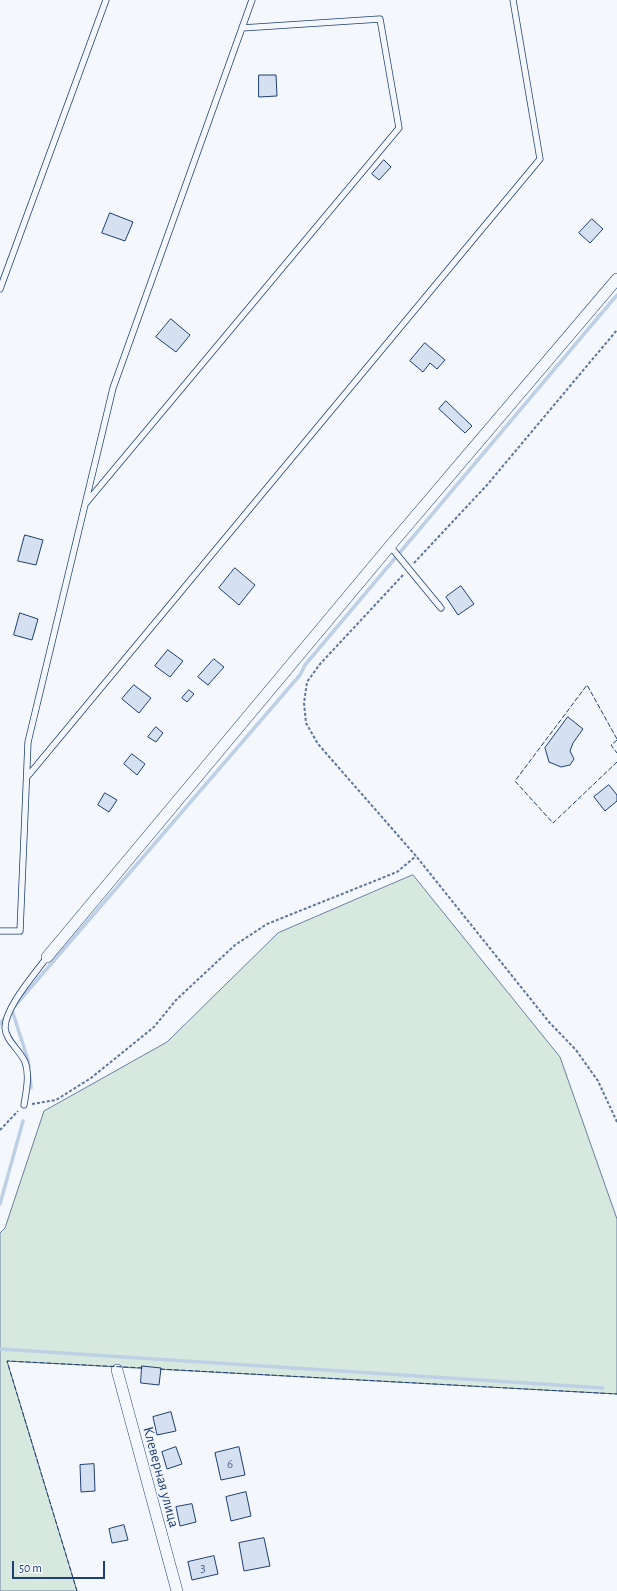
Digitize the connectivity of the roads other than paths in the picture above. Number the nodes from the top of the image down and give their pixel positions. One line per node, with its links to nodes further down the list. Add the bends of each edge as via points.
1 (106, 0): 6 (lane)
2 (252, 0): 4 (lane)
3 (512, 0): 10 (lane, via 540,159)
4 (242, 28): 7 (lane, via 113,388); 7 (lane, via 380,19 399,128)
5 (617, 279): 8 (street)
6 (0, 289)
7 (84, 505): 10 (lane, via 28,742)
8 (390, 546): 9 (lane); 12 (street)
9 (441, 608)
10 (26, 777): 11 (lane, via 20,931)
11 (0, 931)
12 (47, 957): 13 (lane, via 12,1005 5,1028 25,1063 27,1078)
13 (24, 1105)
14 (117, 1370): 15 (street, Клеверная улица)
15 (177, 1591)

